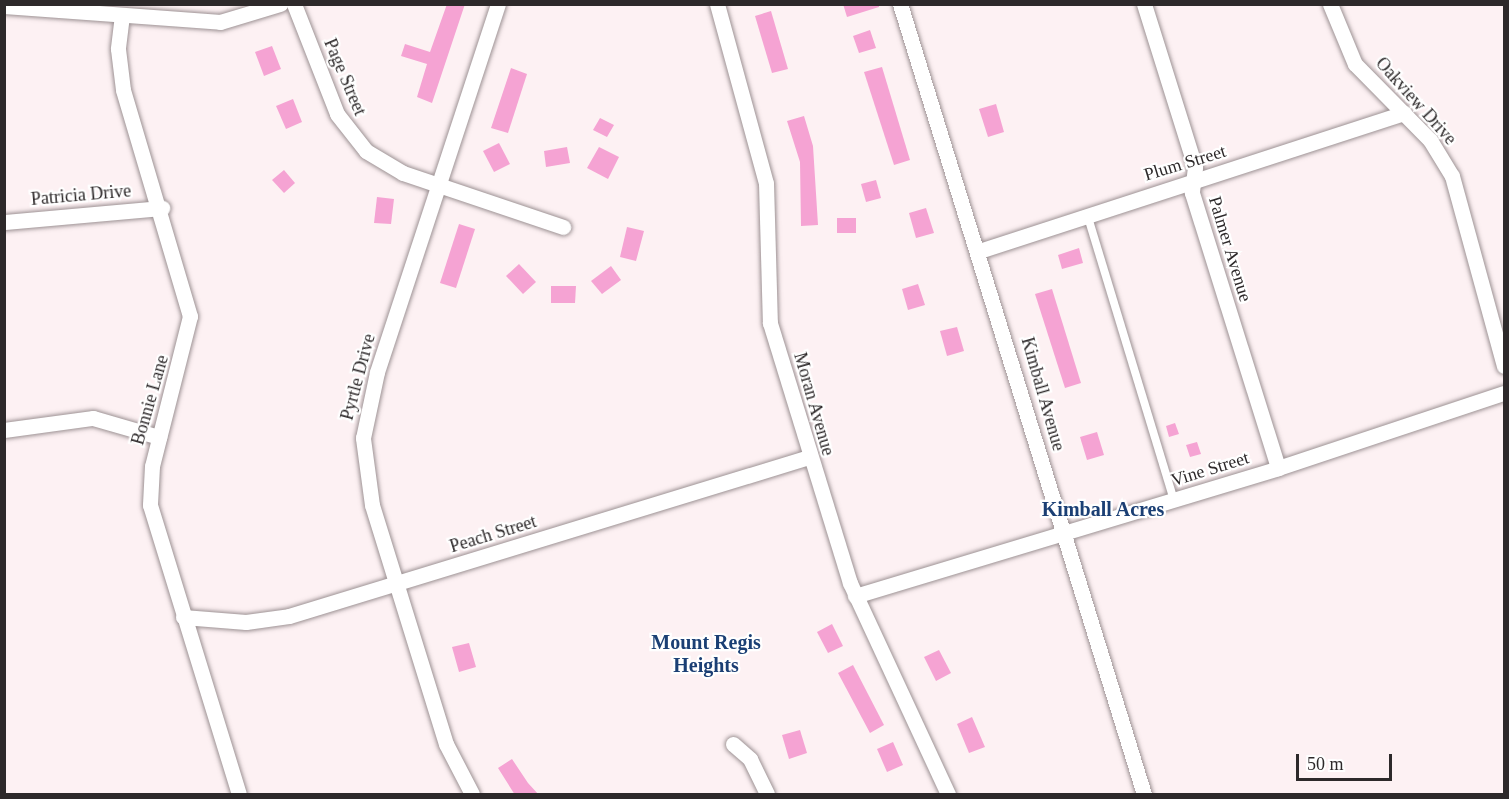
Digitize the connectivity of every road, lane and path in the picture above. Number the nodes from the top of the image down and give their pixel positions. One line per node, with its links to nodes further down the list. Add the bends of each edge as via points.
1 (280, 4): 9 (street, via 220,22)
2 (294, 4): 12 (street, Page Street, via 337,114 352,138 383,163)
3 (498, 4): 12 (street, Pyrtle Drive)
4 (717, 4): 22 (street, Moran Avenue, via 761,154 767,203 767,303)
5 (900, 4): 17 (street, Kimball Avenue)
6 (1144, 4): 11 (street, Palmer Avenue, via 1195,167)
7 (1330, 4): 10 (street, Oakview Drive, via 1355,64)
8 (4, 6): 9 (street)
9 (122, 15): 13 (street, Bonnie Lane, via 119,70)
10 (1404, 113): 11 (street, Plum Street); 18 (street, Oakview Drive, via 1430,140 1455,184)
11 (1193, 181): 14 (street, Plum Street); 23 (street, Palmer Avenue, via 1192,193)
12 (439, 184): 16 (street, Page Street); 26 (street, Pyrtle Drive, via 366,414 367,486)
13 (162, 208): 15 (street, Patricia Drive); 21 (street, Bonnie Lane, via 190,316)
14 (1087, 214): 17 (street, Plum Street); 24 (lane)
15 (4, 222)
16 (563, 227)
17 (979, 251): 25 (street, Kimball Avenue)
18 (1504, 366)
19 (1504, 393): 23 (street, Vine Street)
20 (4, 430): 21 (street, via 93,418)
21 (159, 437): 28 (street, Bonnie Lane, via 150,505)
22 (809, 457): 26 (street, Peach Street); 27 (street, Moran Avenue)
23 (1278, 468): 24 (street, Vine Street)
24 (1174, 500): 25 (street, Vine Street)
25 (1064, 535): 27 (street, Vine Street); 34 (street, Kimball Avenue)
26 (396, 583): 28 (street, Peach Street, via 270,620); 31 (street, Pyrtle Drive, via 446,744)
27 (855, 596): 33 (street, Moran Avenue, via 922,729)
28 (183, 616): 30 (street, Bonnie Lane)
29 (733, 744): 32 (street, via 750,759)
30 (239, 795)
31 (471, 795)
32 (767, 795)
33 (948, 795)
34 (1144, 795)

